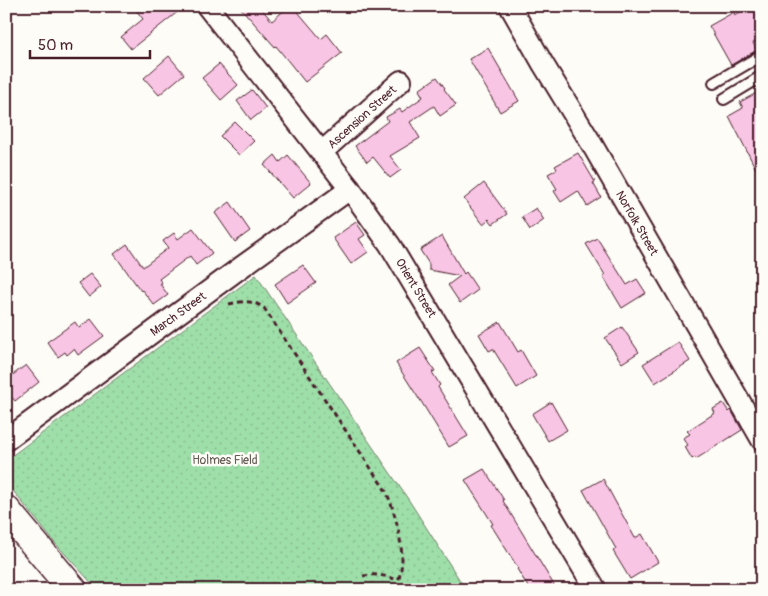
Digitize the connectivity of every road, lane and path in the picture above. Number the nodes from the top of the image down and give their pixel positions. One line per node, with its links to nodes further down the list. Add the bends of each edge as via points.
1 (207, 6): 8 (street, Orient Street)
2 (510, 6): 12 (street, Norfolk Street)
3 (762, 55): 6 (lane)
4 (762, 76): 7 (lane)
5 (401, 81): 8 (street, Ascension Street)
6 (714, 83)
7 (724, 99)
8 (322, 152): 9 (street, Orient Street)
9 (350, 189): 11 (street, March Street); 18 (street, Orient Street, via 390,245)
10 (229, 304): 15 (path, via 251,302 264,308 386,491 400,537 402,561)
11 (6, 440)
12 (762, 440)
13 (6, 510): 16 (street)
14 (363, 576): 15 (path, via 373,574)
15 (398, 580): 17 (path)
16 (71, 589)
17 (397, 590)
18 (596, 590)

